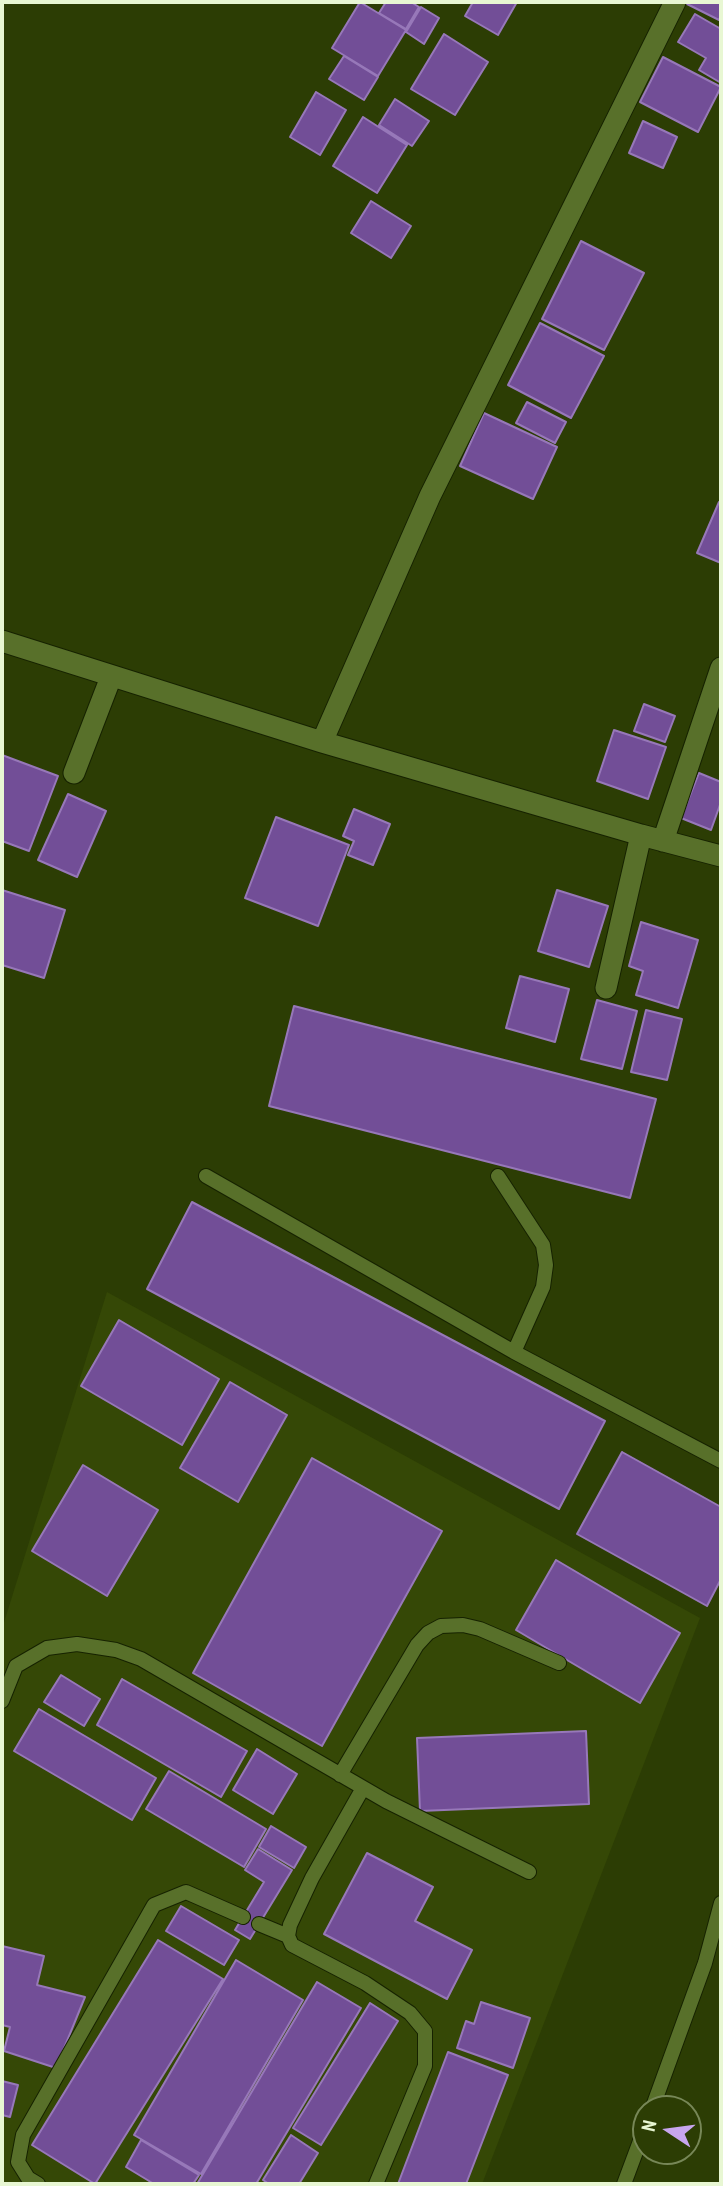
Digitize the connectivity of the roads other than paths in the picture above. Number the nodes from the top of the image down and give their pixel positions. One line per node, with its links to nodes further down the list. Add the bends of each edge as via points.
1 (675, 2): 5 (street, via 430,496)
2 (2, 641): 4 (street)
3 (721, 668): 8 (street)
4 (111, 677): 5 (street); 6 (street)
5 (323, 741): 7 (street)
6 (74, 773)
7 (641, 835): 8 (street); 10 (street)
8 (663, 841): 9 (street)
9 (721, 856)
10 (606, 988)
11 (206, 1176): 13 (lane)
12 (498, 1176): 13 (lane, via 542,1245 546,1265 543,1287)
13 (514, 1352): 14 (lane)
14 (721, 1461)
15 (559, 1663): 17 (lane, via 480,1629 440,1626 416,1645)
16 (2, 1701): 17 (lane, via 16,1666 47,1648 77,1644 116,1650 141,1659)
17 (340, 1774): 18 (lane)
18 (363, 1788): 19 (lane); 23 (lane, via 312,1878)
19 (529, 1871)
20 (721, 1902): 24 (lane, via 705,1963)
21 (243, 1917): 26 (lane, via 186,1892 154,1905 23,2135 19,2162 28,2178)
22 (259, 1924): 23 (lane)
23 (288, 1936): 27 (lane, via 292,1945 411,2013 425,2031 425,2066)
24 (657, 2095)
25 (632, 2163): 28 (lane)
26 (38, 2184)
27 (376, 2184)
28 (624, 2184)

